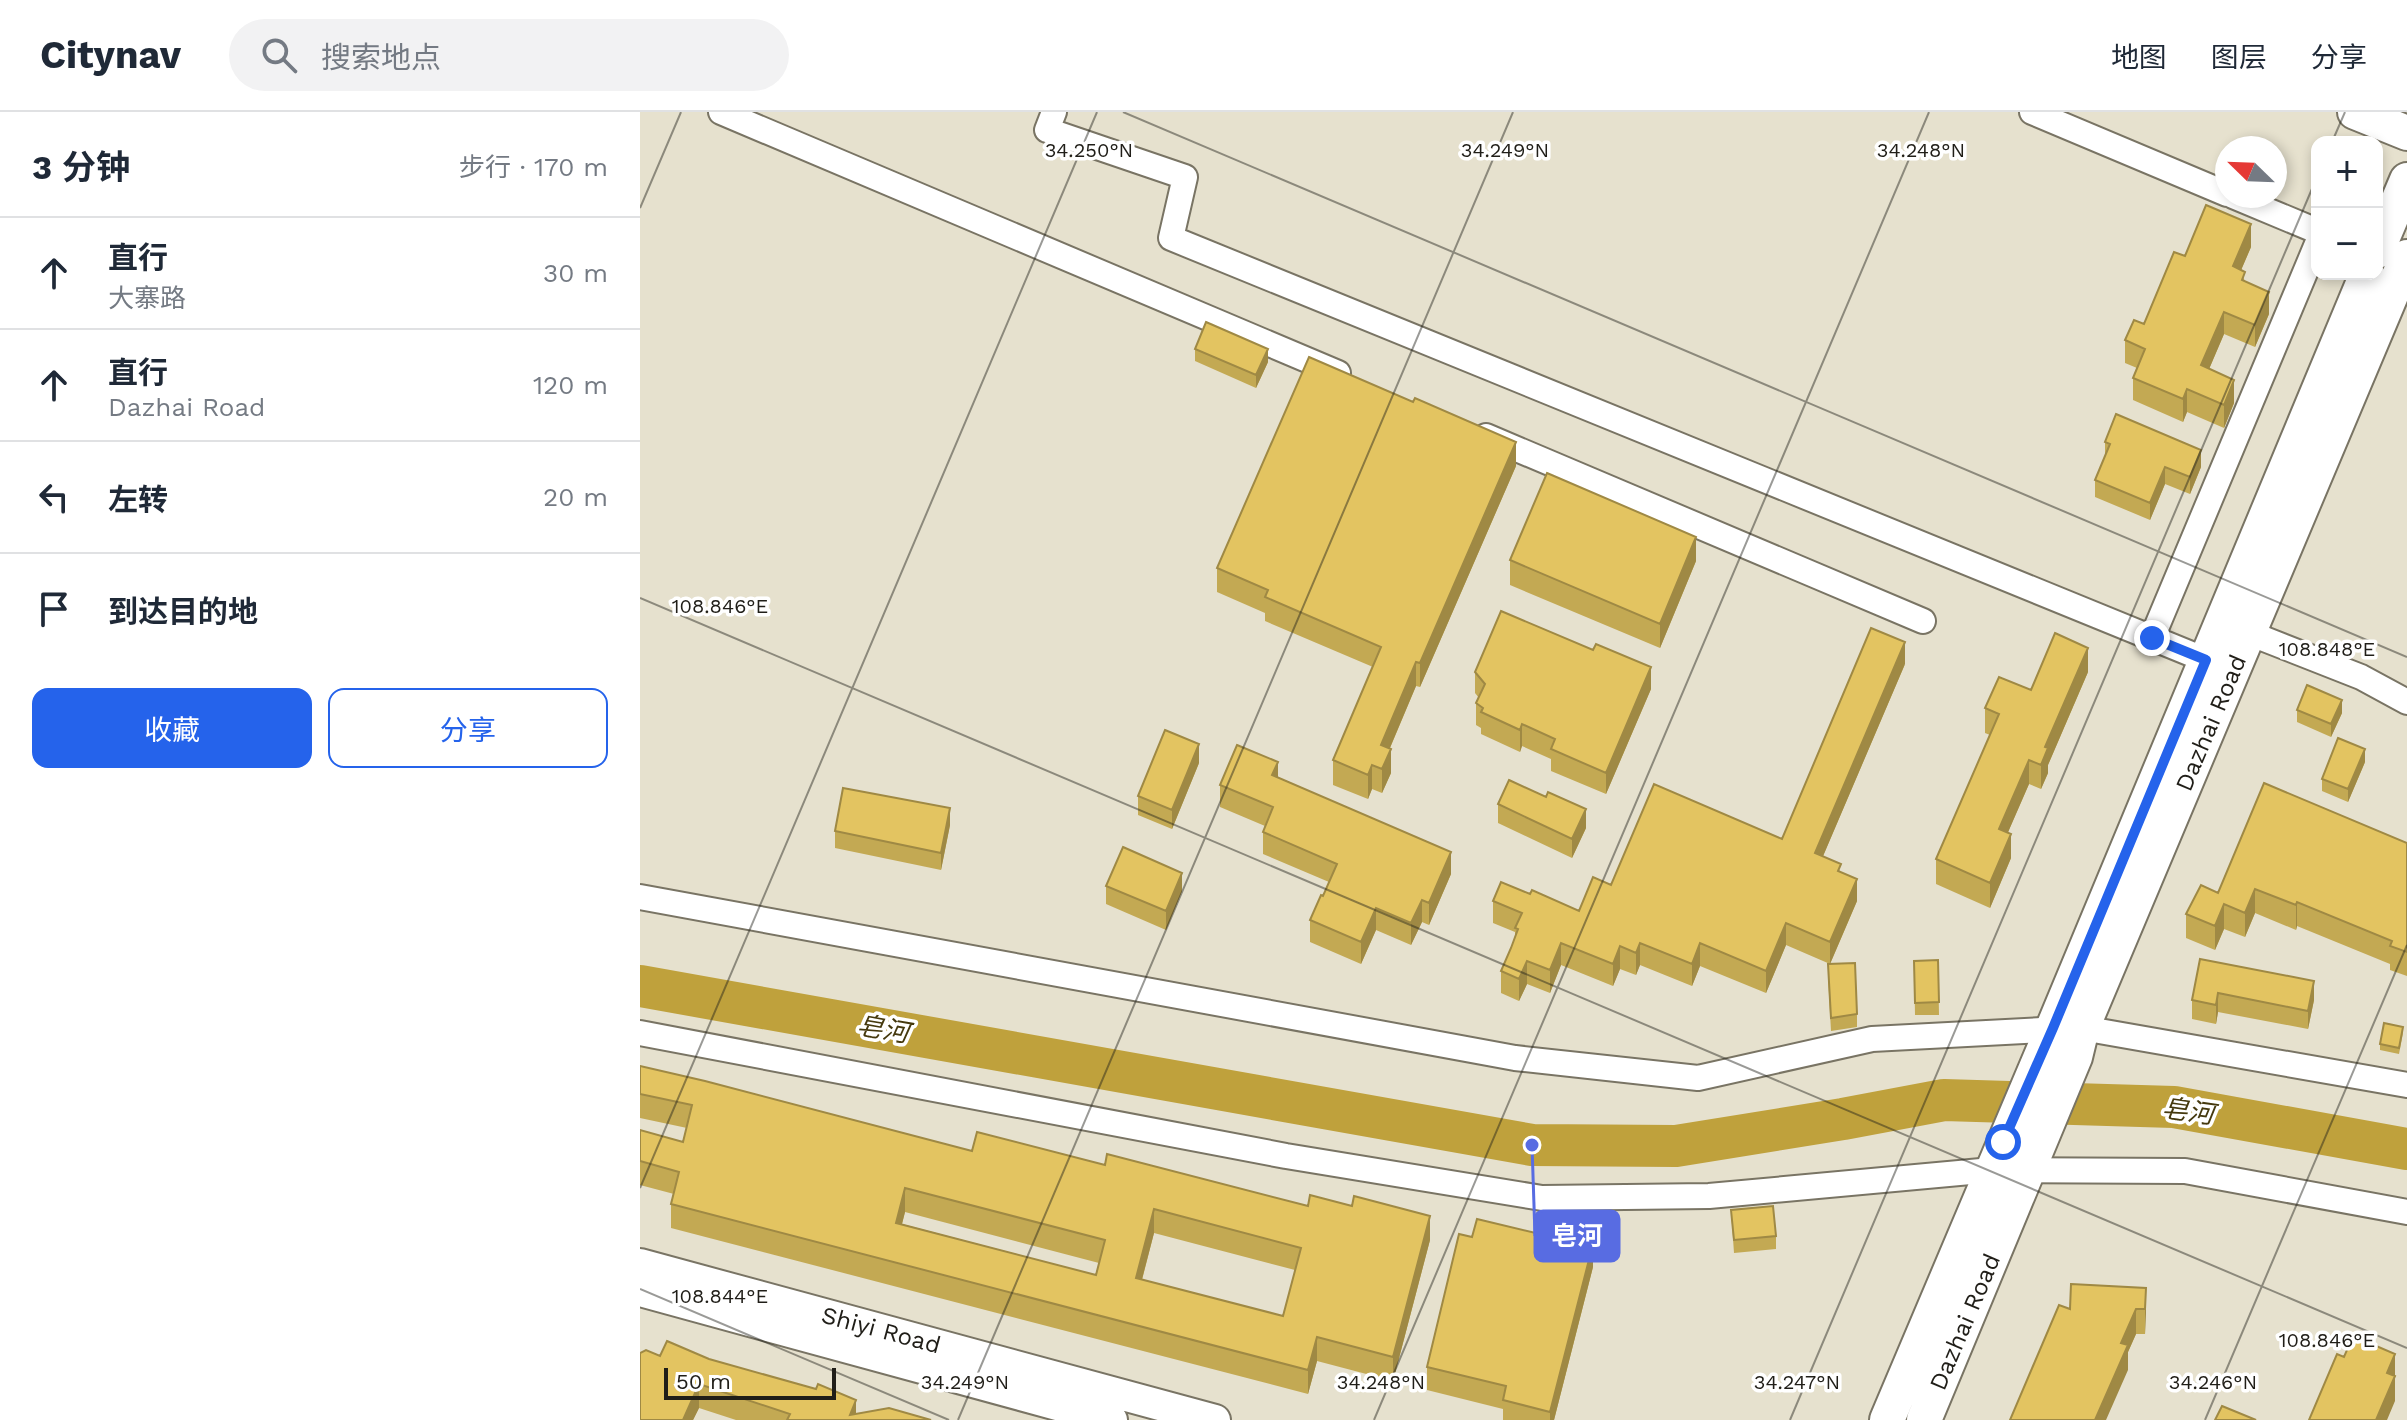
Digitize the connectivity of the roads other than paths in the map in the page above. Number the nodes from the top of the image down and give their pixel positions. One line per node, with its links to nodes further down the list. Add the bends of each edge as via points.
1 (721, 112): 13 (street)
2 (1054, 112): 17 (street, via 1047,130 1185,177 1171,238)
3 (2032, 112): 7 (street)
4 (2355, 112): 5 (main road)
5 (2407, 133)
6 (2407, 180): 10 (main road)
7 (2215, 189)
8 (2262, 208): 9 (street)
9 (2311, 228)
10 (2383, 237)
11 (2311, 258): 17 (street)
12 (2394, 276): 16 (main road, Dazhai Road); 18 (main road, Dazhai Road)
13 (1366, 385)
14 (1467, 428): 15 (street)
15 (1923, 621)
16 (2249, 633): 19 (street, via 2361,677); 22 (main road, Dazhai Road)
17 (2152, 638): 18 (street)
18 (2206, 660): 22 (main road, Dazhai Road)
19 (2407, 702)
20 (640, 897): 22 (street, via 1515,1058 1698,1078 1872,1039)
21 (640, 1033): 24 (street, via 1286,1156 1542,1198 1709,1196)
22 (2063, 1042): 23 (street); 24 (main road, Dazhai Road); 25 (main road, Dazhai Road, via 2042,1136)
23 (2407, 1085)
24 (1997, 1156): 25 (street); 31 (main road, Dazhai Road)
25 (2029, 1169): 26 (street, via 2185,1171); 32 (main road, Dazhai Road)
26 (2407, 1212)
27 (640, 1264): 30 (street, Shiyi Road)
28 (640, 1291): 29 (street, Shiyi Road)
29 (1112, 1420)
30 (1215, 1420)
31 (1887, 1420)
32 (1924, 1420)

